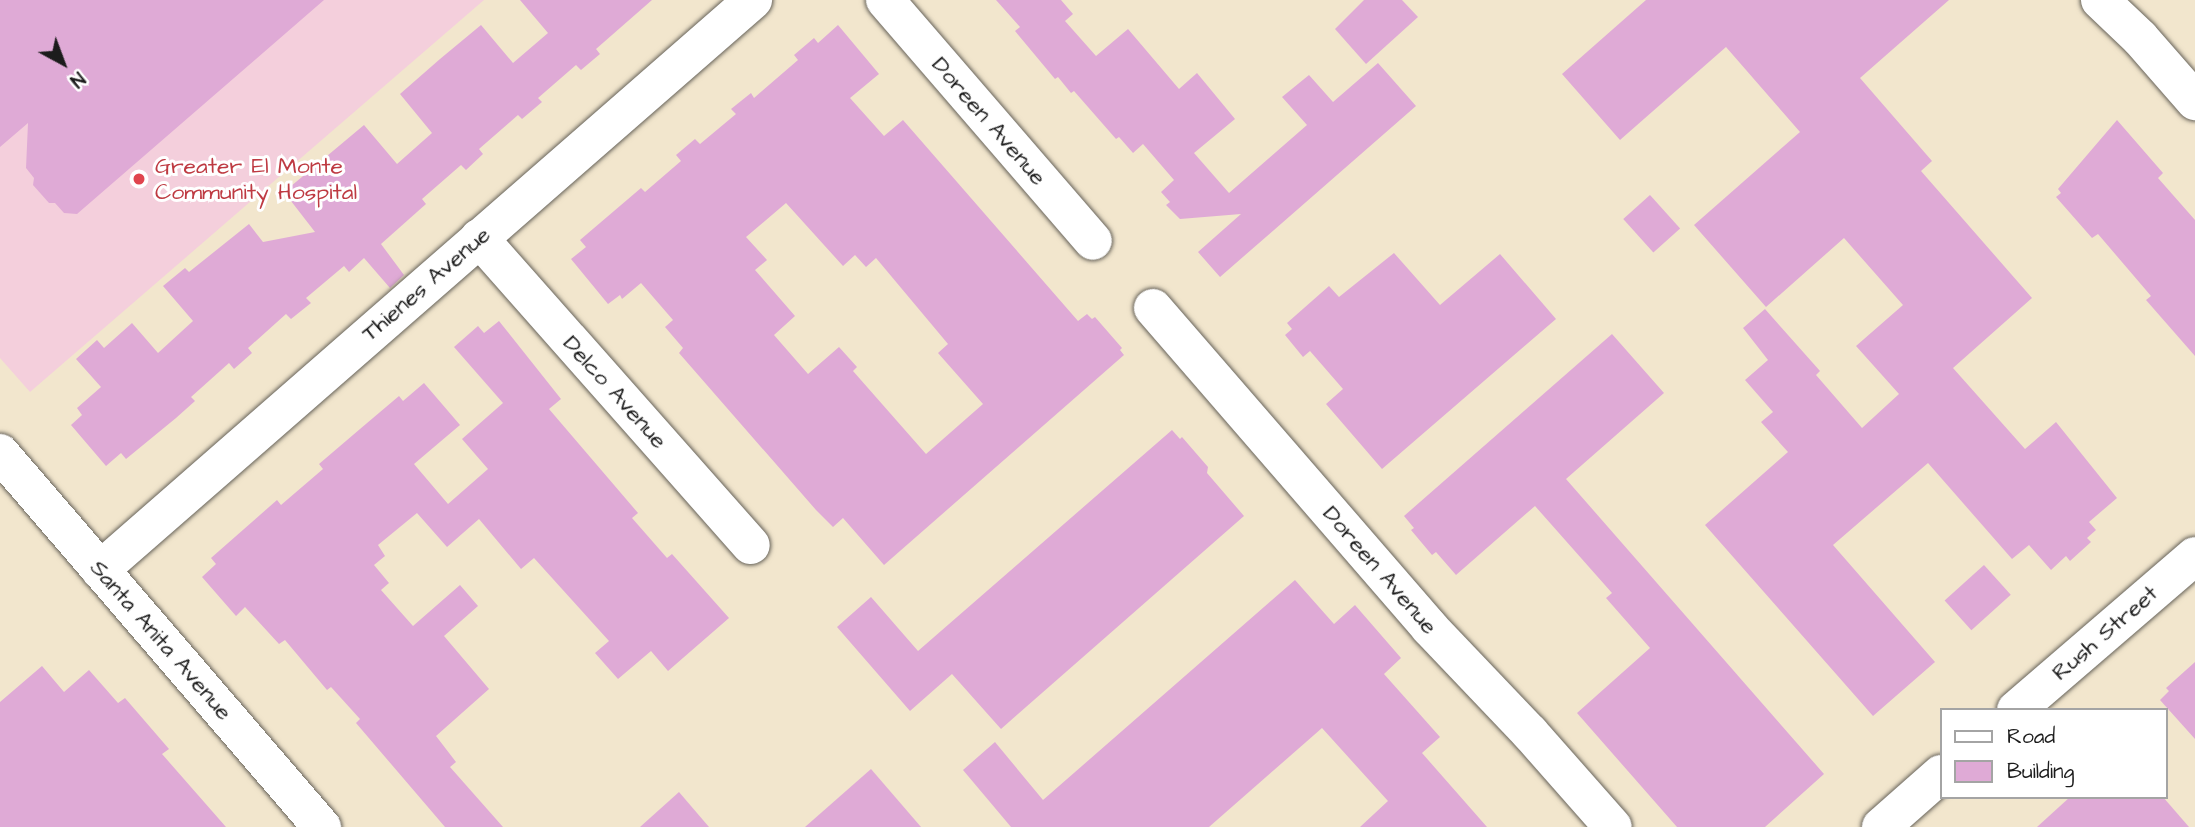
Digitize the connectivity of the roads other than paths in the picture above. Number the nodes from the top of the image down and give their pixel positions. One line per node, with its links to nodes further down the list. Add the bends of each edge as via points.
1 (753, 0): 5 (street, Thienes Avenue)
2 (885, 0): 6 (street, Doreen Avenue)
3 (2100, 0): 4 (street)
4 (2195, 101)
5 (479, 238): 9 (street, Delco Avenue); 11 (street, Thienes Avenue)
6 (1093, 241)
7 (1153, 308): 15 (street, Doreen Avenue, via 1429,627)
8 (0, 453): 11 (street, Santa Anita Avenue)
9 (751, 545)
10 (2195, 556): 12 (street, Rush Street)
11 (100, 570): 14 (street, Santa Anita Avenue)
12 (2017, 708)
13 (1940, 775): 16 (street)
14 (322, 827)
15 (1613, 827)
16 (1881, 827)

